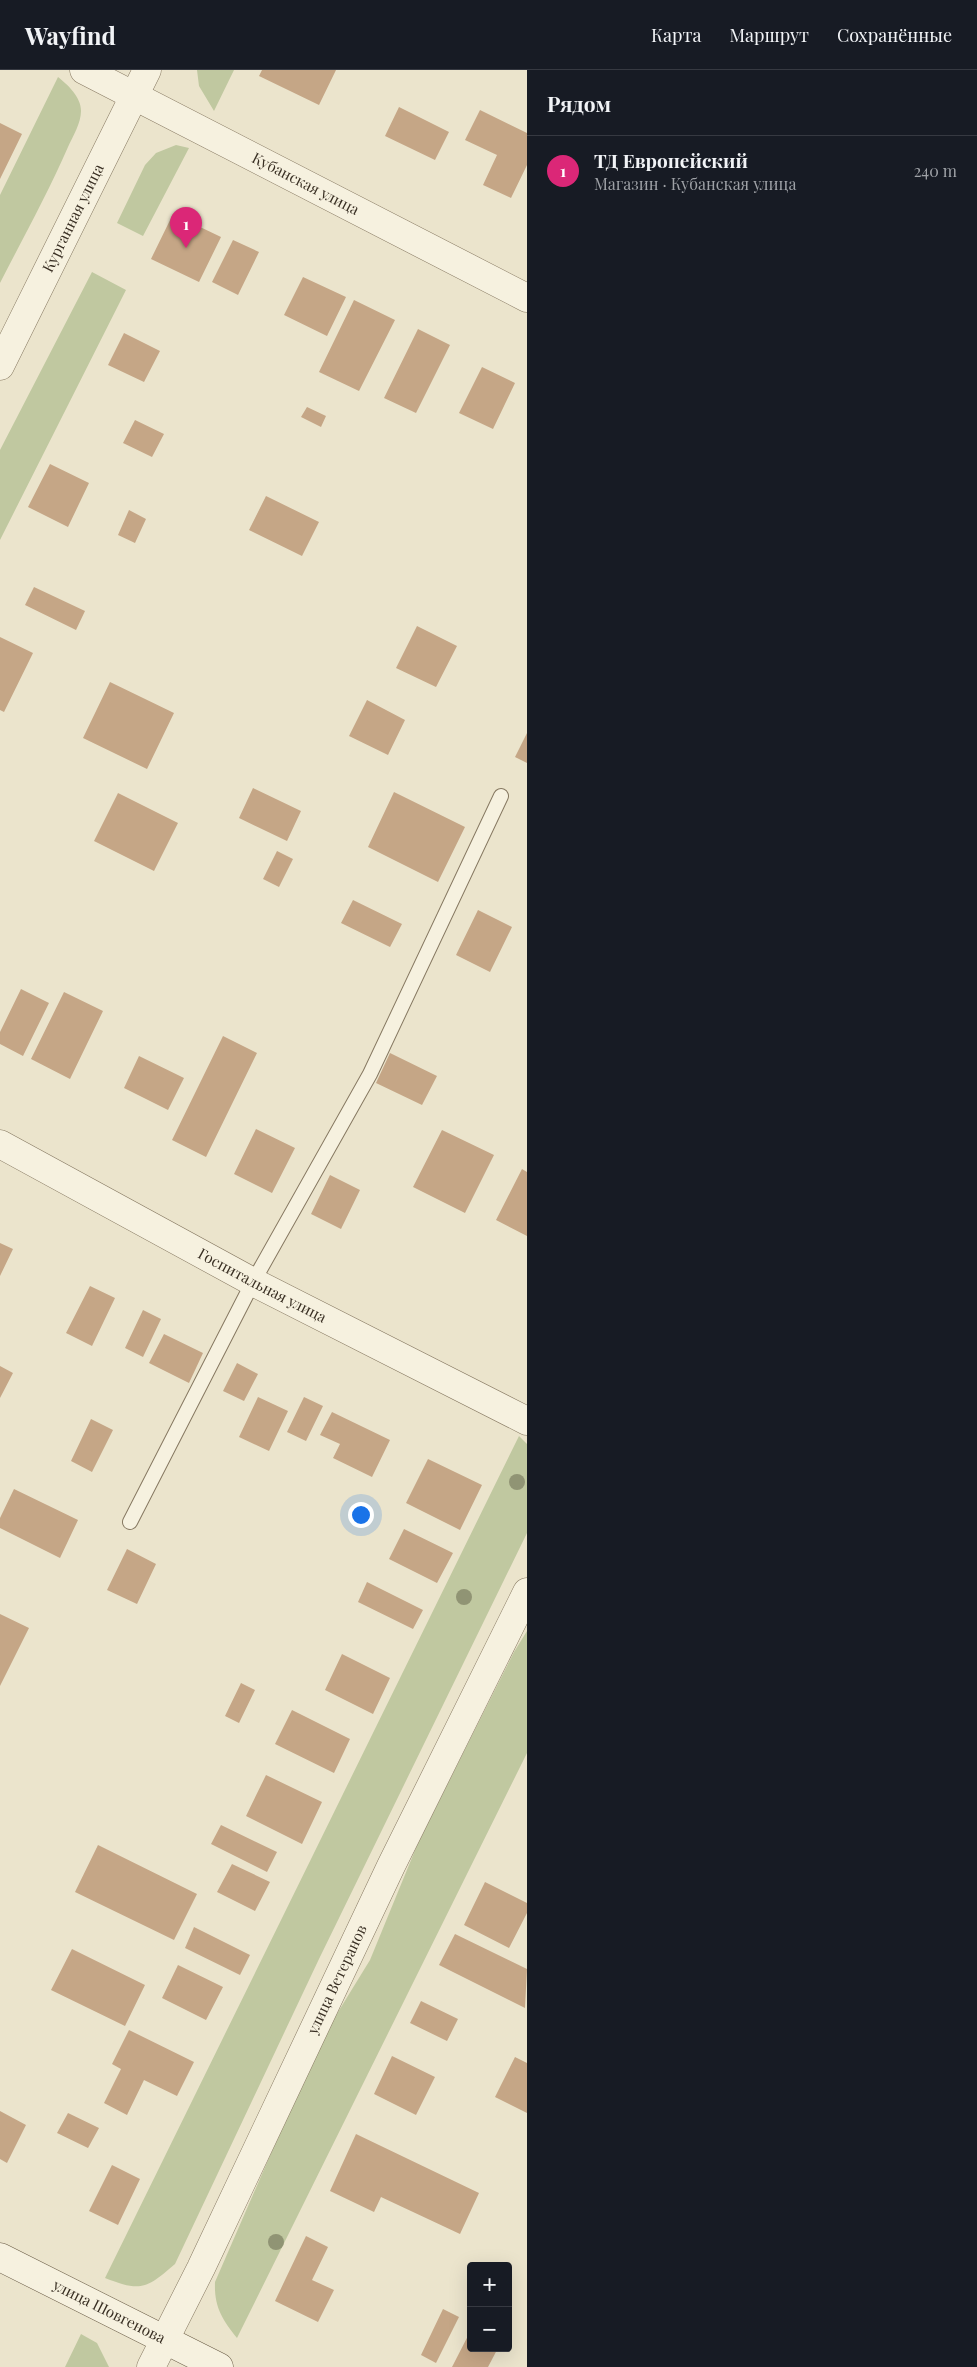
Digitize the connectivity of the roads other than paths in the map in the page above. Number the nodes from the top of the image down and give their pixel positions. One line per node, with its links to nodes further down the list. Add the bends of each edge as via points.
1 (84, 70): 3 (street, Кубанская улица)
2 (147, 70): 3 (street, Курганная улица)
3 (134, 96): 4 (street, Кубанская улица); 5 (street, Курганная улица)
4 (527, 298)
5 (0, 366)
6 (501, 796): 8 (lane, via 370,1074)
7 (0, 1144): 8 (street, Госпитальная улица)
8 (253, 1282): 9 (street, Госпитальная улица); 10 (lane)
9 (527, 1421)
10 (130, 1522)
11 (527, 1592): 13 (street, улица Ветеранов, via 391,1866)
12 (0, 2257): 13 (street, улица Шовгенова)
13 (165, 2339): 14 (street, улица Ветеранов); 15 (street, улица Шовгенова)
14 (151, 2367)
15 (218, 2367)

